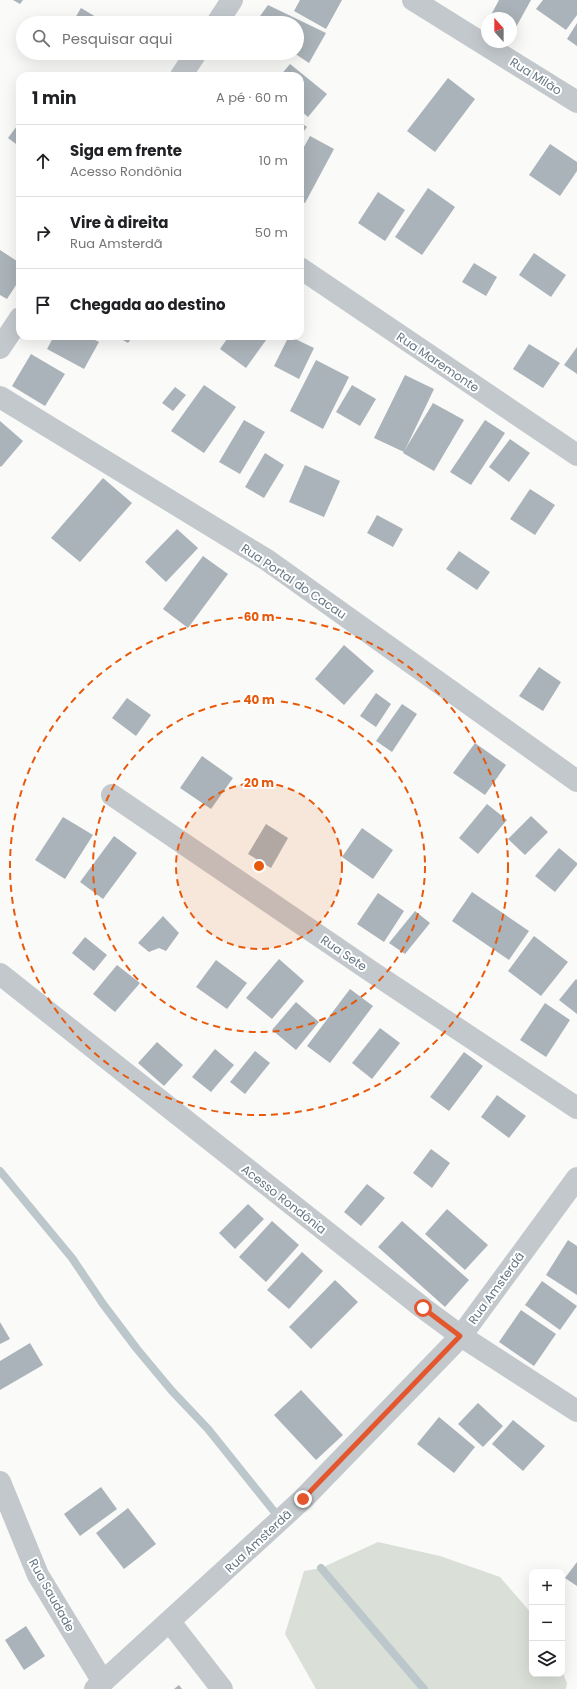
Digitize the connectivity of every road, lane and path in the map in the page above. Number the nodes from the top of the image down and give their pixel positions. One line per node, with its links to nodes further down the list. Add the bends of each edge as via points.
1 (232, 0): 3 (street)
2 (413, 0): 6 (street, Rua Milão)
3 (222, 16)
4 (191, 60): 5 (street)
5 (184, 72)
6 (577, 102)
7 (304, 271): 11 (street, Rua Maremonte)
8 (16, 324): 9 (street)
9 (0, 348)
10 (0, 397): 12 (street, Rua Portal do Cacau, via 267,560)
11 (577, 455)
12 (577, 781)
13 (112, 795): 15 (street, Rua Sete)
14 (0, 974): 17 (street, Acesso Rondônia)
15 (577, 1108)
16 (577, 1178): 17 (street, Rua Amsterdã)
17 (460, 1336): 18 (street, Acesso Rondônia); 20 (street, Rua Amsterdã, via 303,1499)
18 (577, 1411)
19 (0, 1482): 21 (street, Rua Saudade, via 38,1575)
20 (170, 1622): 21 (street, Rua Amsterdã); 22 (street)
21 (99, 1686)
22 (222, 1689)

